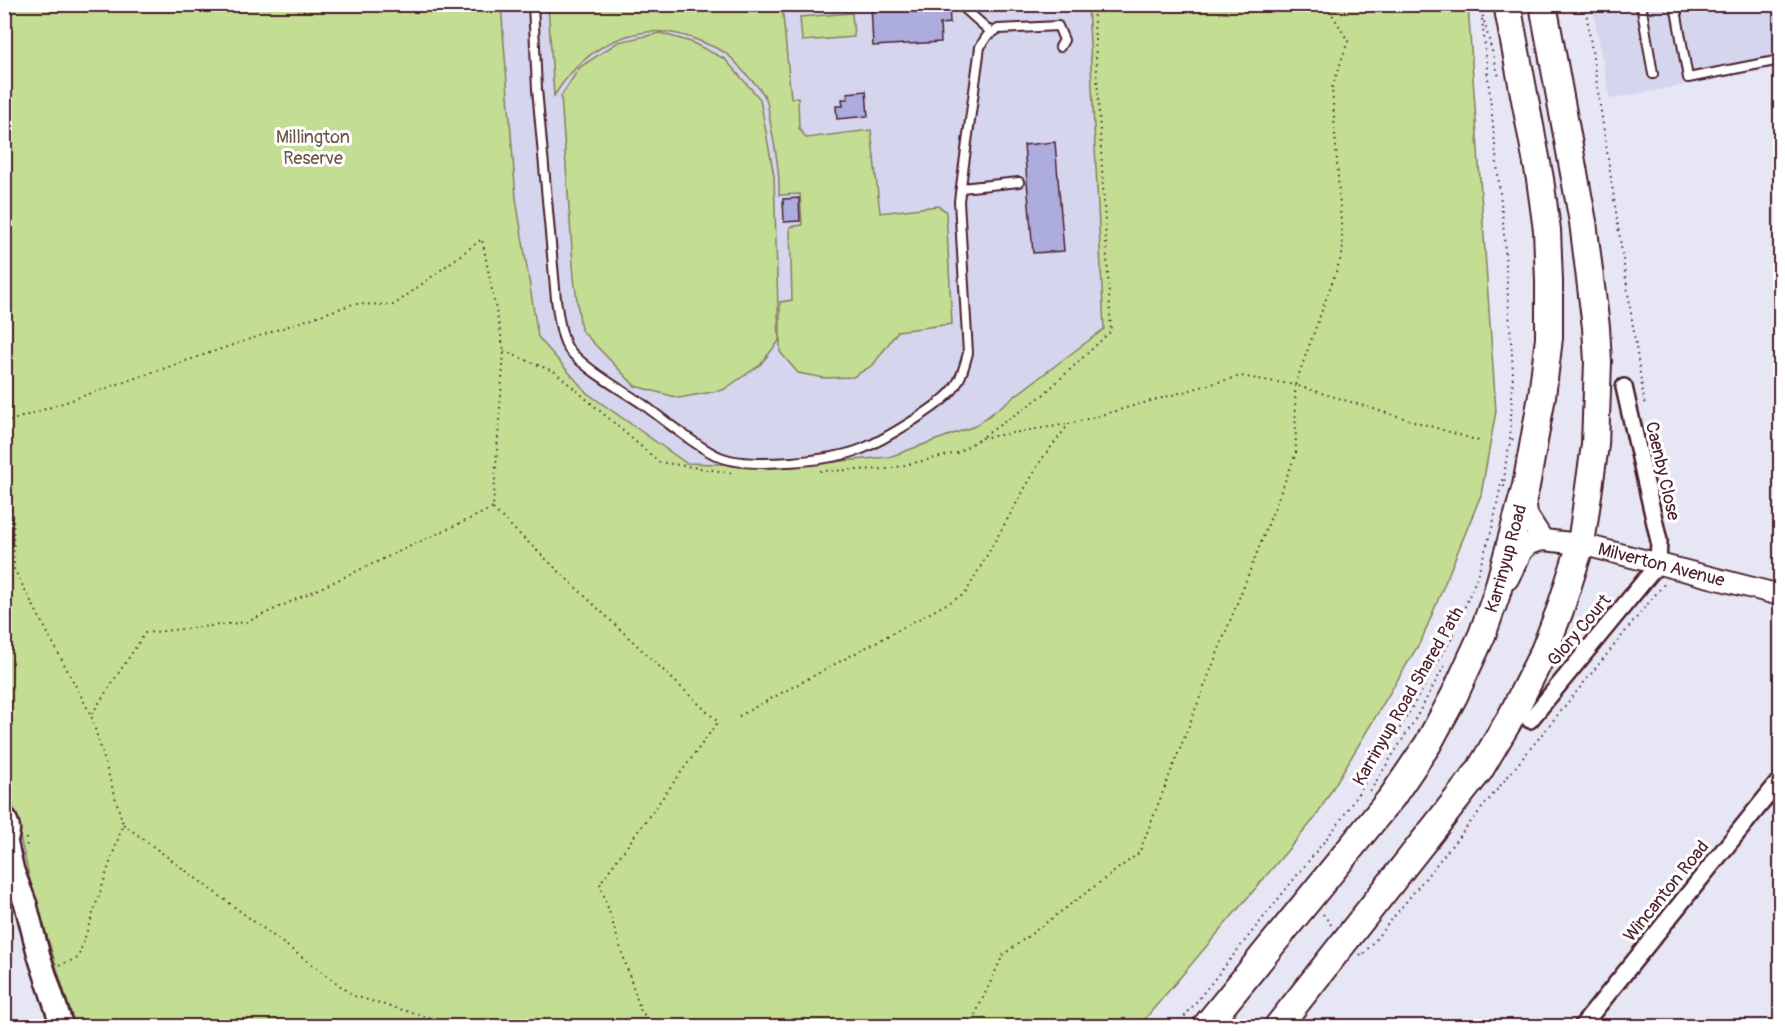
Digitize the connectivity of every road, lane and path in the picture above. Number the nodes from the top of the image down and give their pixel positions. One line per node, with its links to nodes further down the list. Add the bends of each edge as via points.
1 (533, 4): 17 (lane, via 556,299 568,350 720,457 782,462 825,458 863,448 949,394 963,373 968,353)
2 (964, 4): 11 (lane)
3 (1093, 4): 24 (path, via 1111,331 1042,396)
4 (1326, 4): 19 (path, via 1348,41 1332,88 1343,252)
5 (1480, 4): 10 (path)
6 (1506, 4): 30 (highway, Karrinyup Road, via 1540,179 1549,281 1549,338 1542,396)
7 (1543, 4): 34 (highway, via 1583,222 1596,327 1595,445)
8 (1641, 4): 14 (lane)
9 (1675, 4): 13 (lane, via 1688,78)
10 (1481, 10): 15 (path); 26 (path, via 1503,222 1512,371)
11 (992, 33): 12 (lane, via 998,29 1058,26 1064,40); 17 (lane, via 980,47)
12 (1060, 47)
13 (1780, 60)
14 (1653, 74)
15 (1500, 78)
16 (1019, 182): 17 (lane)
17 (961, 188)
18 (504, 351): 21 (path, via 482,239 394,305 353,304); 29 (path, via 555,372 659,462); 32 (path)
19 (1294, 385): 22 (path, via 1240,376); 25 (path); 56 (path, via 1296,453 1139,853 1003,955)
20 (1624, 387): 35 (street, Caenby Close, via 1659,541)
21 (4, 423)
22 (1069, 424): 24 (path); 40 (path, via 1041,460 965,594)
23 (1515, 434): 26 (path)
24 (981, 438): 28 (path, via 957,453 888,469)
25 (1479, 441)
26 (1510, 442): 27 (path)
27 (1505, 467): 30 (path); 57 (path, via 1492,529 1475,582 1451,639 1393,740 1338,824)
28 (820, 471)
29 (740, 472)
30 (1515, 491): 33 (street); 37 (highway, Karrinyup Road)
31 (4, 492): 39 (path, via 13,516 14,570)
32 (493, 508): 39 (path, via 246,622 145,633); 55 (path, via 718,722 600,883 641,1012)
33 (1543, 540): 34 (street, Milverton Avenue); 37 (street, via 1522,551)
34 (1581, 544): 35 (street, Milverton Avenue); 50 (highway, via 1544,651 1502,733 1479,771)
35 (1658, 564): 36 (street, Milverton Avenue); 41 (street, Glory Court)
36 (1780, 595)
37 (1496, 596): 49 (highway, Karrinyup Road, via 1459,686 1428,744 1392,797)
38 (1450, 656): 44 (path, Karrinyup Road Shared Path)
39 (90, 715): 46 (path)
40 (739, 716)
41 (1530, 720)
42 (1536, 742): 50 (path, via 1362,956)
43 (1780, 780): 60 (street, Wincanton Road)
44 (1370, 791)
45 (4, 817): 47 (main road, via 9,829)
46 (123, 824): 51 (path, via 78,958); 54 (path, via 354,996)
47 (5, 842): 51 (main road)
48 (4, 876): 52 (main road)
49 (1309, 897): 50 (path); 58 (highway, Karrinyup Road)
50 (1346, 942): 59 (highway)
51 (44, 970): 53 (main road)
52 (48, 1026)
53 (62, 1026)
54 (458, 1026)
55 (657, 1026)
56 (970, 1026)
57 (1177, 1026)
58 (1206, 1026)
59 (1278, 1026)
60 (1582, 1026)

